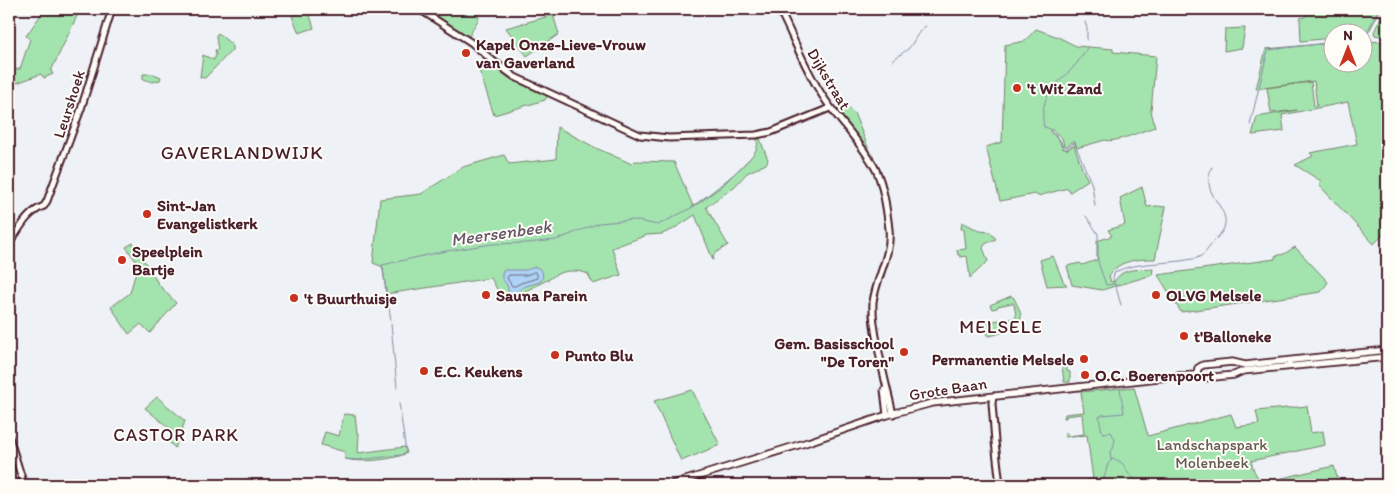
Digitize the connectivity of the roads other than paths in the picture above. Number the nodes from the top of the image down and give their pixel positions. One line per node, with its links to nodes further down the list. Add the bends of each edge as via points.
1 (112, 9): 5 (street, Leurshoek, via 81,109 44,206 29,215)
2 (419, 9): 4 (street, via 472,43 516,77 640,135 669,138 756,135)
3 (779, 9): 4 (street, Dijkstraat, via 810,76)
4 (830, 108): 14 (street, Dijkstraat, via 877,171 886,211 890,236 873,311)
5 (9, 244)
6 (1387, 350): 8 (main road, Grote Baan)
7 (1387, 357): 10 (main road, Grote Baan)
8 (1237, 364): 9 (main road, Grote Baan, via 1203,365); 10 (main road, via 1240,368)
9 (1198, 369): 11 (main road, Grote Baan); 12 (main road)
10 (1238, 373): 12 (main road, Grote Baan)
11 (1177, 376): 12 (main road, Grote Baan); 13 (main road, Grote Baan)
12 (1199, 377)
13 (993, 396): 14 (main road, Grote Baan, via 932,402); 19 (street)
14 (890, 415): 16 (main road, Grote Baan)
15 (9, 437): 17 (street)
16 (679, 484): 18 (main road, Grote Baan)
17 (24, 485)
18 (670, 485)
19 (1000, 485)

